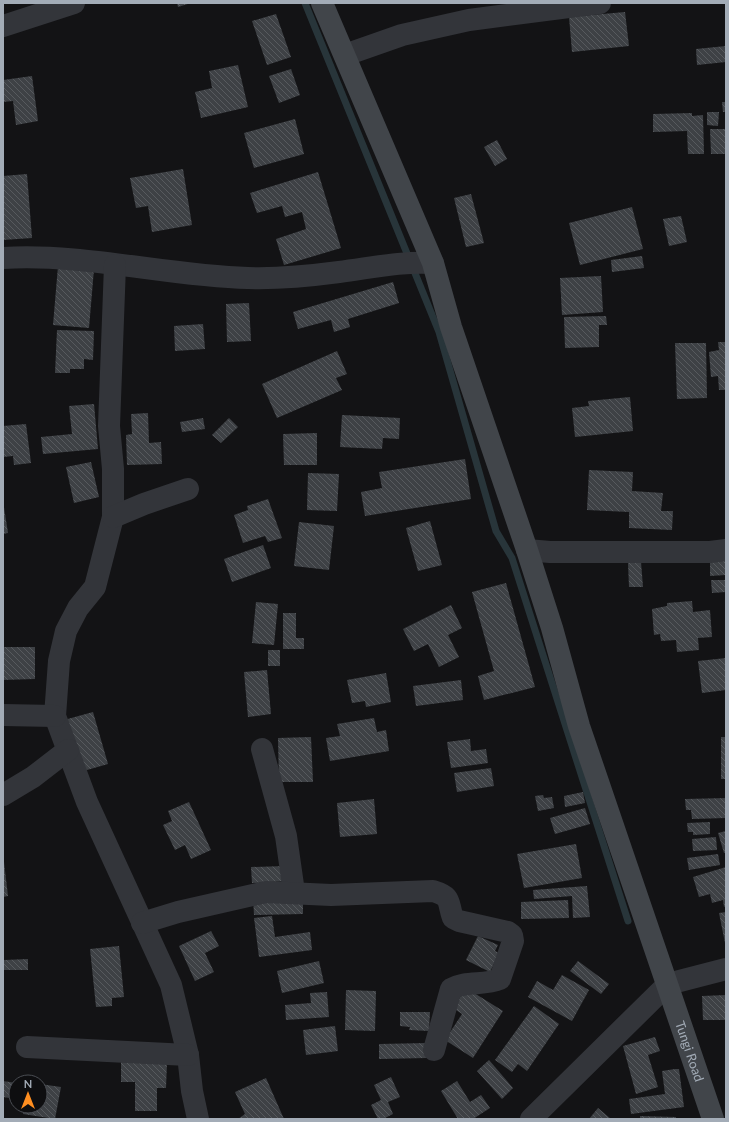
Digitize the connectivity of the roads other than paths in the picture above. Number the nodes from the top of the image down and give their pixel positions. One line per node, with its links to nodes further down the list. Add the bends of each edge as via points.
1 (74, 3): 4 (street)
2 (322, 3): 5 (main road, Tungi Road)
3 (600, 3): 5 (street, via 469,20 402,35)
4 (3, 26)
5 (345, 55): 7 (main road, Tungi Road)
6 (3, 258): 8 (street, via 21,257)
7 (433, 263): 8 (street, via 410,261 291,277 248,278); 11 (main road, Tungi Road, via 451,328)
8 (115, 265): 10 (street, via 109,426 113,469)
9 (188, 489): 10 (street)
10 (113, 517): 14 (street, via 95,587 78,608 66,631 59,661)
11 (527, 550): 12 (street); 21 (main road, Tungi Road, via 580,726)
12 (726, 550)
13 (3, 715): 14 (street)
14 (55, 716): 16 (street)
15 (262, 749): 18 (street, via 286,836)
16 (68, 750): 17 (street, via 33,777); 19 (street, via 88,802)
17 (3, 795)
18 (294, 892): 19 (street, via 266,892); 23 (street, via 331,895 433,892 449,899 453,918 512,935 513,941 500,979 459,985 451,989)
19 (142, 923): 24 (street, via 171,985)
20 (726, 970): 21 (street)
21 (668, 984): 26 (street); 27 (main road, Tungi Road)
22 (27, 1047): 24 (street)
23 (434, 1050)
24 (188, 1055): 25 (street)
25 (198, 1119)
26 (531, 1119)
27 (713, 1119)

